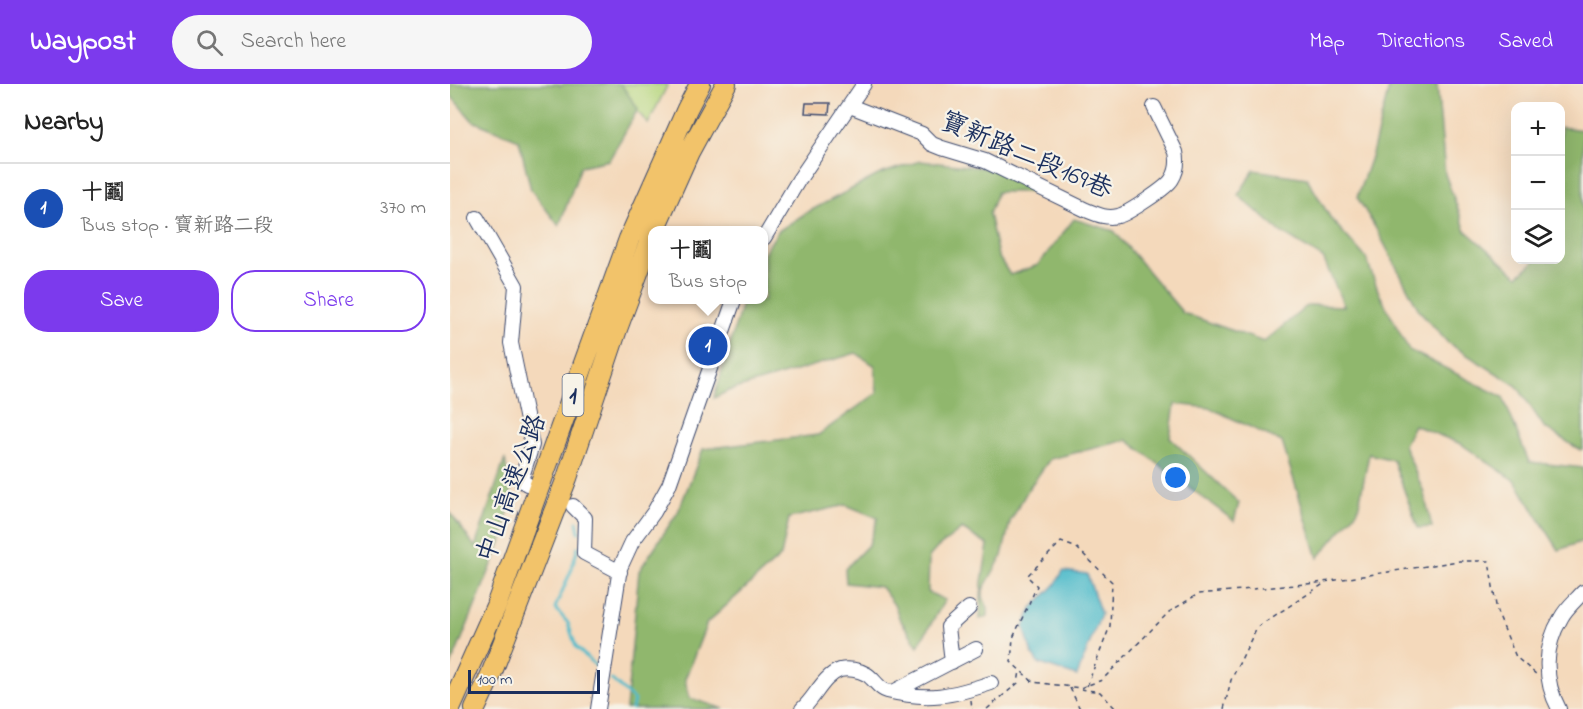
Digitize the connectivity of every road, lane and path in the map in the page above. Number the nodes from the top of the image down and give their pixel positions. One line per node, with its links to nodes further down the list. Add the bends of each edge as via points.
1 (700, 84): 26 (highway, 中山高速公路 / 1, via 630,239 495,606)
2 (726, 84): 7 (highway, via 689,152)
3 (864, 84): 4 (street)
4 (850, 106): 5 (street, 寶新路二段169巷, via 922,134 932,144 985,161 1086,210 1111,217 1125,214 1172,179 1178,160); 8 (street)
5 (1154, 106)
6 (477, 218): 11 (street, via 516,286 511,343 532,444 521,480)
7 (656, 226)
8 (768, 231)
9 (648, 246): 27 (highway, 中山高速公路 / 1, via 567,478)
10 (733, 304): 13 (street, via 669,485 632,542)
11 (527, 484)
12 (573, 506): 13 (street, via 585,518 584,553)
13 (620, 572): 28 (street)
14 (1327, 581): 21 (path, via 1459,561 1489,561 1497,612 1516,657); 22 (path, via 1198,594 1169,612 1102,680); 33 (path, via 1257,627 1231,680)
15 (1583, 592): 21 (street, via 1562,616 1549,642)
16 (969, 608): 18 (street, via 948,627)
17 (976, 649): 18 (street)
18 (951, 662): 25 (street)
19 (1020, 670): 22 (path, via 1011,662 1012,638 1037,586 1027,576 1061,542 1077,548 1112,582 1110,626); 23 (path, via 1033,682); 30 (path, via 1018,683)
20 (990, 683): 25 (street, via 943,696)
21 (1549, 685): 34 (street)
22 (1087, 686): 24 (path)
23 (1070, 687): 24 (path); 31 (path)
24 (1080, 688): 32 (path, via 1100,692)
25 (893, 692): 29 (street, via 884,690 867,674 840,670 825,681)
26 (450, 709)
27 (475, 709)
28 (598, 709)
29 (802, 709)
30 (987, 709)
31 (1080, 709)
32 (1116, 709)
33 (1224, 709)
34 (1559, 709)

